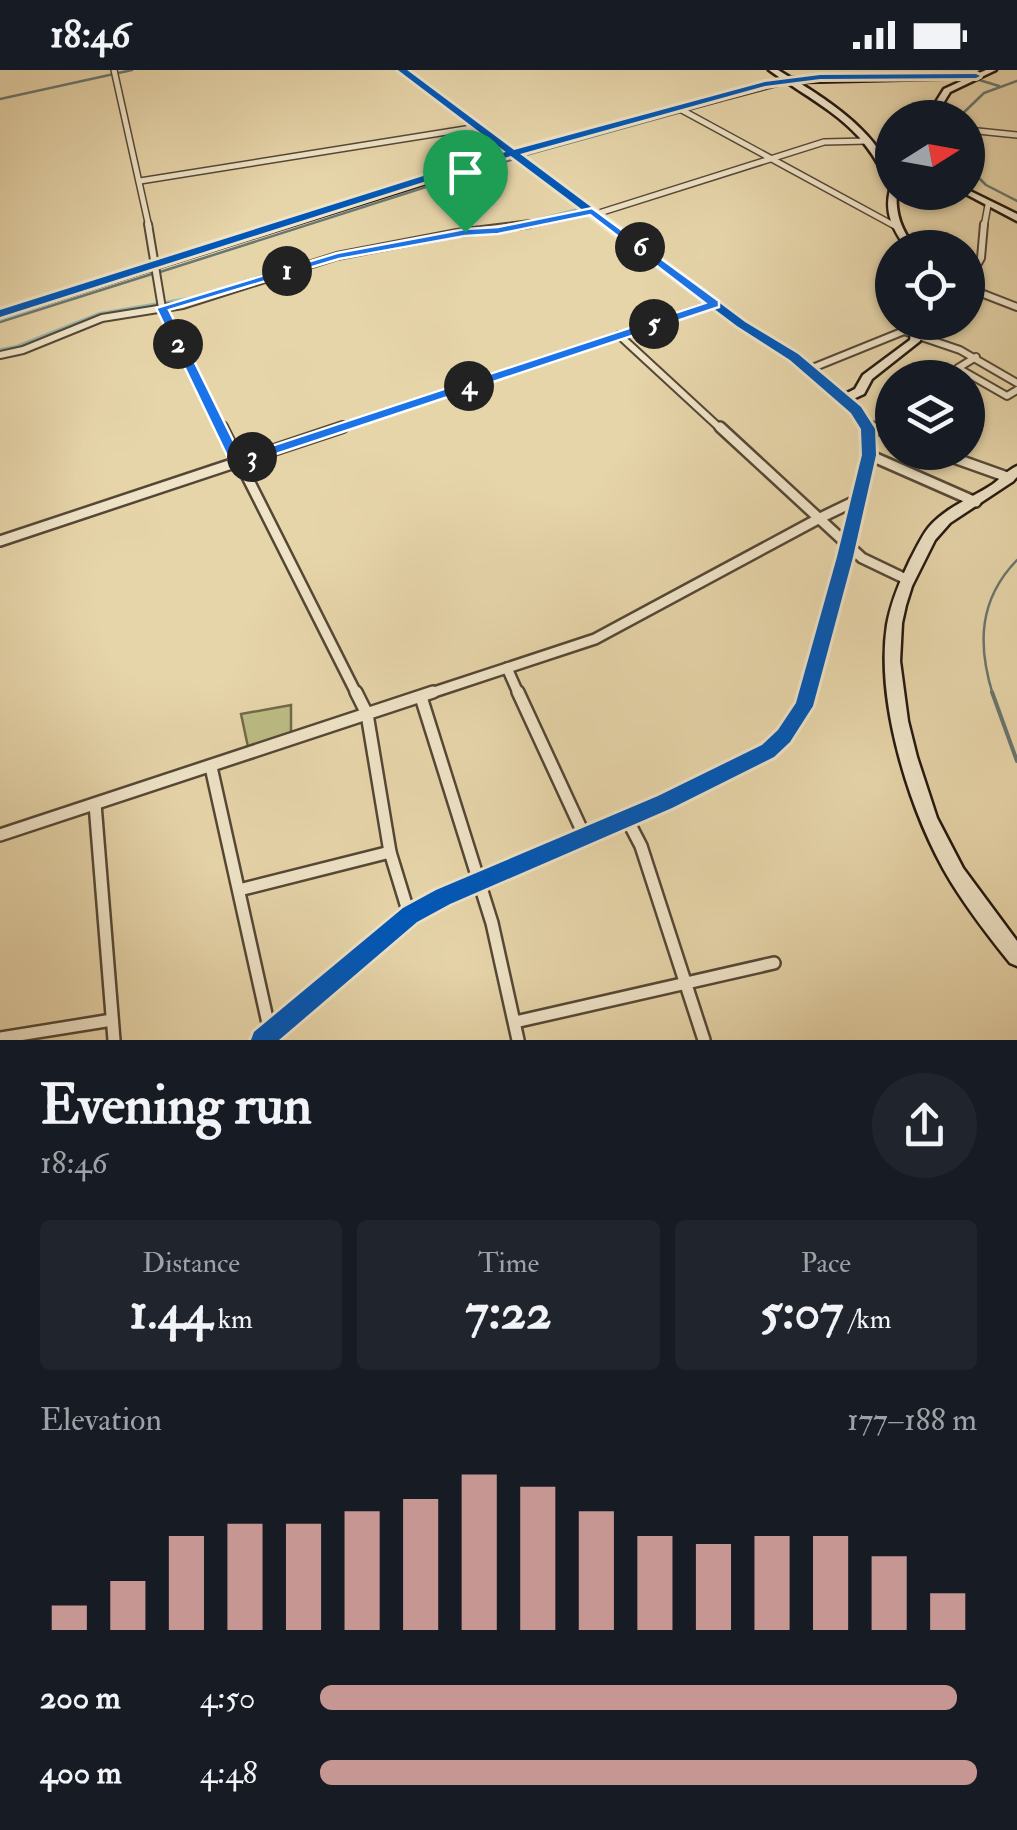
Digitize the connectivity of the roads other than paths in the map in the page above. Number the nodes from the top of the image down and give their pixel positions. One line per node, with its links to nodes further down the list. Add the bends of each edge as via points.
1 (114, 70): 17 (street)
2 (402, 70): 10 (street)
3 (773, 70): 7 (street)
4 (992, 70): 6 (street)
5 (865, 73): 6 (street); 7 (street)
6 (976, 76): 8 (street)
7 (790, 80): 9 (street); 13 (street)
8 (938, 100)
9 (680, 109): 14 (street); 16 (street)
10 (478, 127): 14 (street); 17 (street)
11 (985, 132): 12 (street)
12 (1017, 135)
13 (866, 140): 15 (street); 16 (street, via 832,140)
14 (514, 153): 21 (street); 26 (street)
15 (875, 153)
16 (770, 158): 21 (street); 23 (street)
17 (140, 181): 26 (street)
18 (985, 202): 19 (street)
19 (988, 204): 22 (street); 25 (street)
20 (890, 210): 23 (street)
21 (594, 212): 28 (street); 30 (street, via 337,256)
22 (1017, 218)
23 (895, 226): 24 (street)
24 (898, 230)
25 (985, 250)
26 (157, 264): 30 (street); 31 (street)
27 (985, 293): 29 (street)
28 (714, 304): 32 (street); 38 (street)
29 (1017, 307)
30 (162, 308): 36 (street, via 102,318); 44 (street)
31 (0, 314)
32 (619, 335): 44 (street); 49 (street)
33 (879, 340): 38 (street)
34 (913, 340): 40 (street, via 867,377 860,392)
35 (938, 340): 37 (street)
36 (0, 355)
37 (976, 357): 39 (street); 39 (street, via 958,368 1007,396)
38 (810, 369): 40 (street)
39 (1017, 387)
40 (844, 399): 41 (street)
41 (868, 426): 42 (street); 43 (street)
42 (875, 428)
43 (869, 454): 47 (street); 48 (street)
44 (237, 462): 50 (street); 55 (street)
45 (985, 466): 46 (street)
46 (1013, 474): 47 (street)
47 (977, 502): 52 (street, via 939,525)
48 (860, 503): 49 (street); 51 (street)
49 (818, 519): 51 (street); 53 (street, via 606,634)
50 (0, 541)
51 (848, 546): 52 (street); 58 (street, via 796,723 768,752)
52 (908, 580): 65 (street, via 890,650 910,772 956,873)
53 (507, 668): 54 (street); 60 (street)
54 (421, 697): 55 (street); 62 (street)
55 (367, 714): 56 (street); 61 (street)
56 (212, 767): 57 (street); 63 (street)
57 (95, 804): 59 (street); 68 (street)
58 (627, 818): 60 (street); 67 (street)
59 (0, 835)
60 (585, 837): 62 (street)
61 (390, 852): 63 (street); 64 (street)
62 (478, 882): 64 (street); 69 (street)
63 (238, 890): 70 (street)
64 (410, 915): 70 (street)
65 (1017, 956)
66 (774, 964): 67 (street)
67 (686, 984): 69 (street); 74 (street)
68 (112, 1020): 71 (street); 72 (street)
69 (515, 1022): 73 (street)
70 (266, 1036)
71 (0, 1038)
72 (114, 1040)
73 (518, 1040)
74 (704, 1040)

